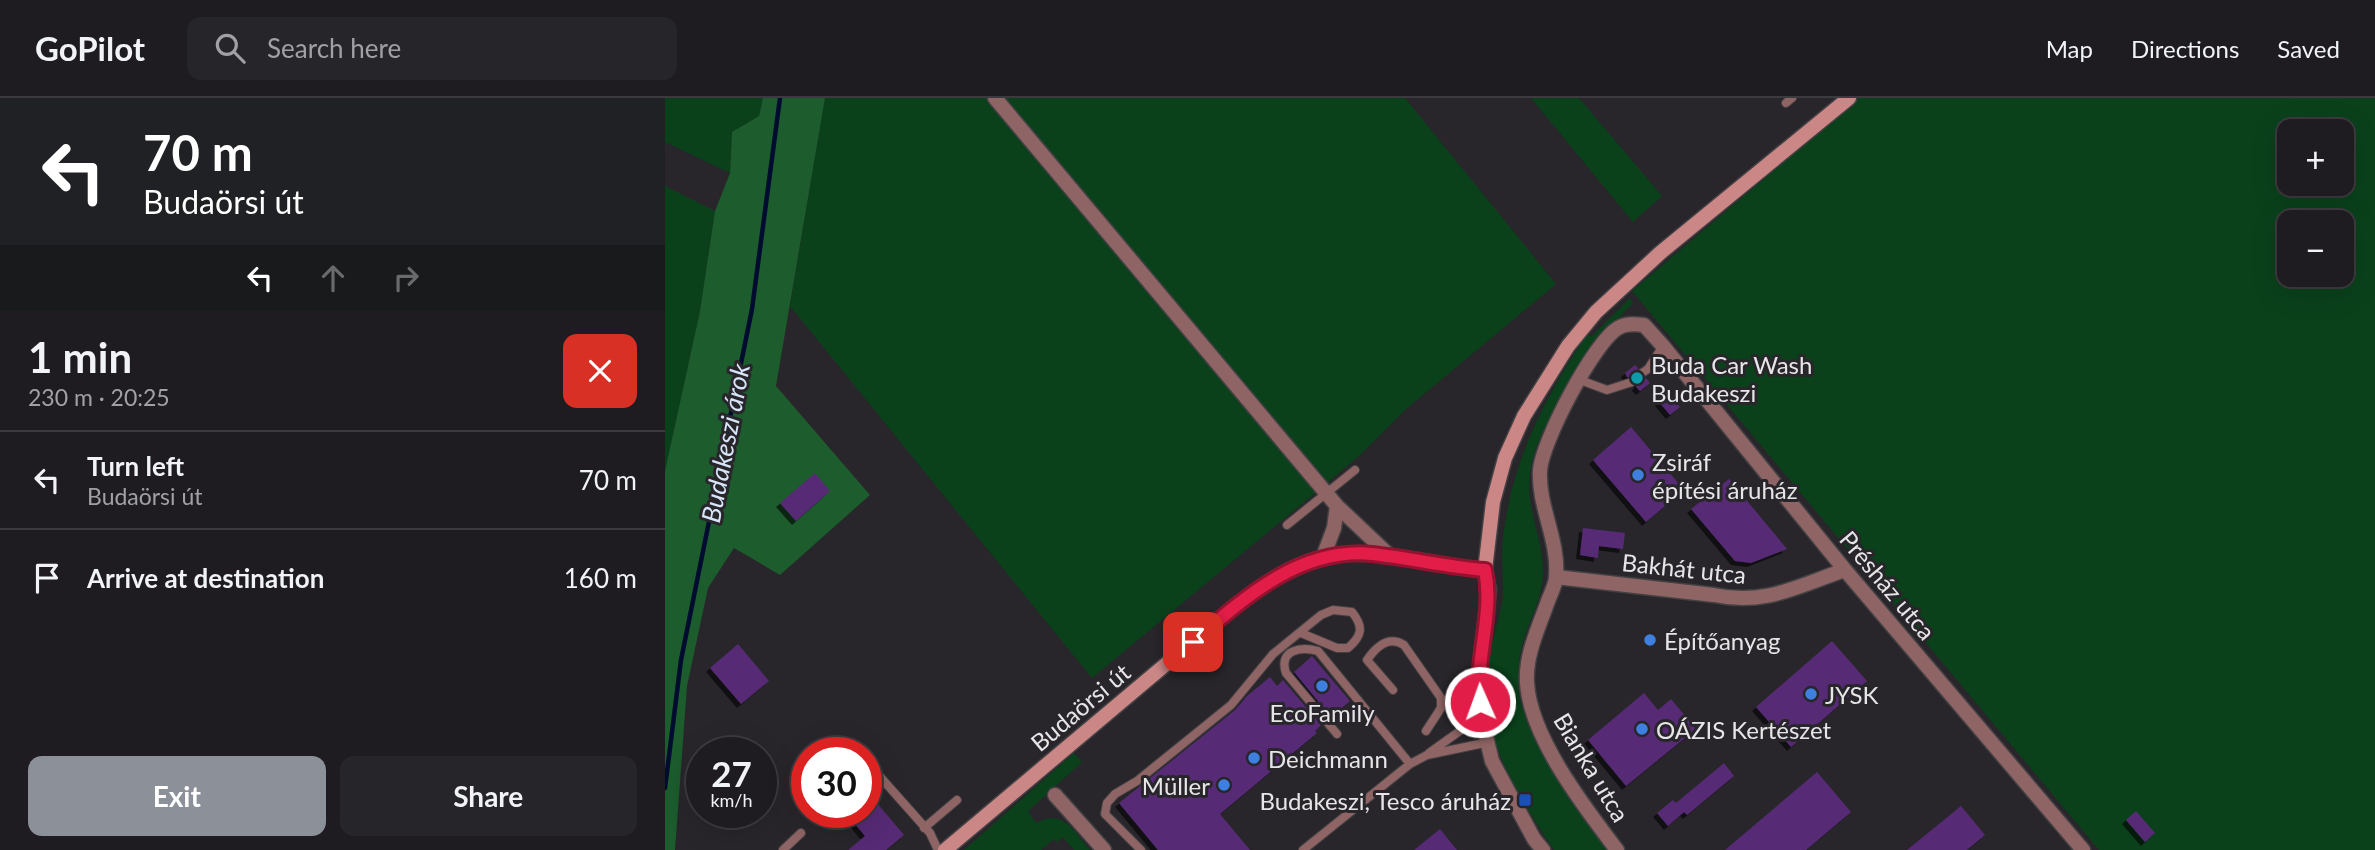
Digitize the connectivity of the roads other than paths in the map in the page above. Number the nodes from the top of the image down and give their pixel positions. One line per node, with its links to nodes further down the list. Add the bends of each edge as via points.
1 (995, 98): 8 (street)
2 (1849, 98): 13 (main road, via 1660,253 1596,312 1568,346 1524,416 1505,458 1493,502)
3 (1663, 346): 4 (lane); 5 (street, Bianka utca, via 1644,325 1619,327); 14 (street, Présház utca)
4 (1642, 373)
5 (1580, 380): 6 (lane, via 1608,390); 15 (street, Bianka utca, via 1557,419 1540,468)
6 (1632, 382)
7 (1355, 470): 8 (lane)
8 (1327, 494): 9 (street); 10 (lane)
9 (1337, 506): 11 (street); 12 (street)
10 (1287, 525)
11 (1323, 557): 12 (main road, Budaörsi út); 31 (main road, Budaörsi út, via 1255,591)
12 (1391, 557): 13 (main road, Budaörsi út)
13 (1485, 570): 18 (street, via 1489,590 1478,683)
14 (1845, 570): 15 (street, Bakhát utca, via 1764,598 1737,600); 37 (street, Présház utca)
15 (1556, 577): 36 (street, Bianka utca, via 1531,646 1530,700 1566,778)
16 (1301, 633): 16 (lane, via 1333,610 1352,612 1360,629 1358,640 1348,648); 33 (lane, via 1273,654 1231,705 1107,803 1105,814)
17 (1393, 690): 19 (lane, via 1367,660 1388,640 1404,645 1441,698 1441,708)
18 (1482, 720): 21 (street); 22 (lane)
19 (1426, 731)
20 (1337, 734): 23 (lane, via 1286,673 1283,665 1291,651 1318,651)
21 (1489, 742): 22 (lane); 35 (street, via 1492,761)
22 (1427, 755): 23 (lane)
23 (1410, 764): 34 (lane)
24 (882, 779): 27 (lane)
25 (1055, 794): 32 (street)
26 (957, 800): 27 (lane)
27 (924, 828): 30 (lane)
28 (801, 834): 29 (lane)
29 (782, 850)
30 (938, 850)
31 (945, 850)
32 (1104, 850)
33 (1141, 850)
34 (1303, 850)
35 (1543, 850)
36 (1617, 850)
37 (2083, 850)

